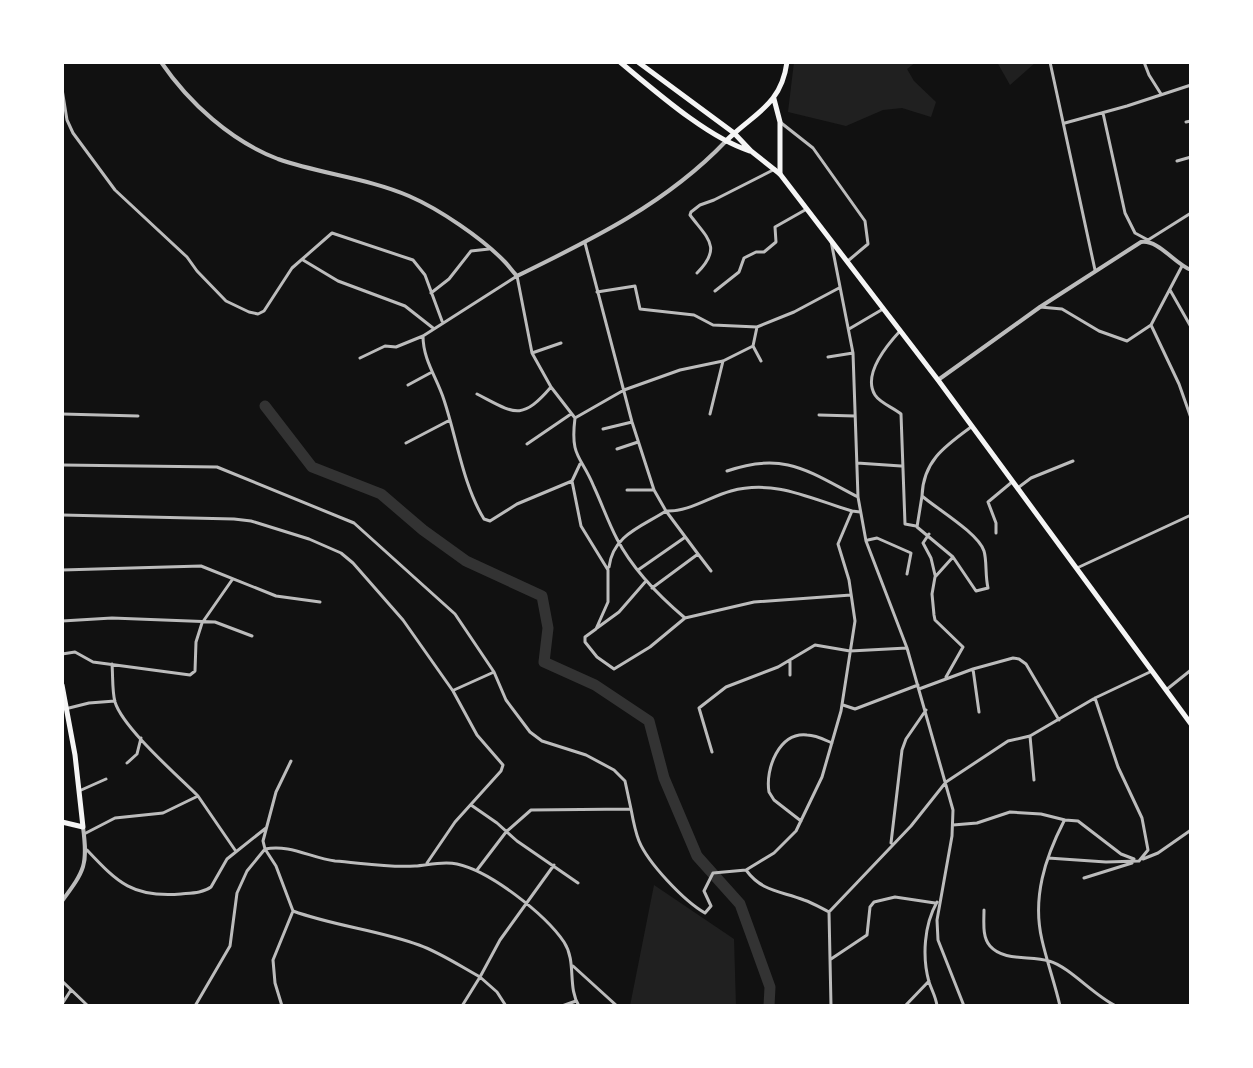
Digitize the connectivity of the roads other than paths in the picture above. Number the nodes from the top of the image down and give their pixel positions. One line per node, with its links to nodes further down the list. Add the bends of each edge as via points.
1 (161, 62): 25 (street, via 214,120 261,150 412,197)
2 (620, 62): 15 (main road)
3 (638, 62): 14 (main road)
4 (787, 62): 10 (main road)
5 (1050, 62): 13 (street)
6 (1144, 62): 9 (street)
7 (1191, 85): 9 (street)
8 (62, 89): 26 (street, via 67,120 80,146 115,190 226,301 249,312 264,311)
9 (1161, 94): 11 (street)
10 (774, 99): 12 (main road); 14 (main road)
11 (1103, 113): 13 (street); 22 (street, via 1125,213 1135,233)
12 (780, 122): 19 (main road); 27 (street, via 813,148 865,221 868,244)
13 (1065, 123): 29 (street)
14 (734, 133): 15 (main road); 16 (main road)
15 (726, 141): 16 (main road); 24 (street, via 663,196)
16 (751, 151): 19 (main road)
17 (1191, 157): 18 (street)
18 (1177, 161)
19 (778, 172): 20 (main road); 31 (street, via 691,212 705,231 711,252)
20 (808, 208): 23 (main road); 35 (street, via 775,227 776,242 744,258 739,272)
21 (1191, 213): 22 (street)
22 (1148, 240): 28 (street); 29 (street)
23 (831, 241): 27 (main road); 33 (street)
24 (585, 243): 32 (street); 36 (street)
25 (489, 249): 32 (street); 37 (street, via 471,251)
26 (302, 259): 37 (street, via 332,233 413,260); 44 (street, via 338,281 405,306)
27 (847, 261): 39 (main road)
28 (1182, 266): 30 (street); 34 (street)
29 (1095, 270): 38 (street)
30 (1191, 270)
31 (697, 273)
32 (517, 276): 40 (street); 50 (street)
33 (839, 288): 42 (street); 45 (street)
34 (1170, 290): 41 (street); 43 (street)
35 (715, 291)
36 (597, 292): 42 (street, via 635,286 640,309 694,315 713,325); 60 (street)
37 (431, 293): 40 (street)
38 (1040, 307): 41 (street, via 1062,309 1121,341); 57 (street)
39 (883, 309): 45 (street); 46 (main road)
40 (442, 321): 44 (street)
41 (1151, 325): 69 (street)
42 (757, 327): 49 (street)
43 (1191, 327)
44 (433, 328): 47 (street)
45 (849, 329): 51 (street)
46 (900, 331): 57 (main road); 82 (street, via 876,362 873,382 874,394 901,414)
47 (423, 336): 53 (street); 56 (street)
48 (561, 343): 50 (street)
49 (753, 346): 54 (street); 55 (street)
50 (532, 353): 59 (street)
51 (853, 353): 52 (street); 67 (street)
52 (828, 357)
53 (360, 358)
54 (723, 361): 60 (street); 64 (street)
55 (761, 361)
56 (432, 372): 58 (street); 70 (street)
57 (938, 380): 72 (main road)
58 (408, 385)
59 (551, 387): 61 (street, via 524,411); 63 (street)
60 (624, 390): 68 (street); 71 (street)
61 (477, 394)
62 (62, 414): 66 (street)
63 (571, 414): 68 (street); 76 (street)
64 (710, 414)
65 (819, 415): 67 (street)
66 (138, 416)
67 (855, 416): 79 (street)
68 (575, 418): 80 (street, via 572,440)
69 (1191, 418)
70 (450, 420): 75 (street); 84 (street, via 484,519 490,521)
71 (632, 422): 73 (street); 74 (street)
72 (972, 426): 85 (main road); 89 (street, via 931,462)
73 (603, 429)
74 (638, 442): 77 (street); 88 (street)
75 (406, 443)
76 (527, 444)
77 (617, 449)
78 (1073, 461): 86 (street)
79 (857, 463): 82 (street); 90 (street)
80 (580, 464): 84 (street); 100 (street)
81 (62, 465): 129 (street, via 217,467 354,523 447,605)
82 (901, 466): 96 (street, via 905,524)
83 (727, 471): 90 (street, via 751,463 781,463)
84 (572, 481): 106 (street, via 581,526)
85 (1012, 482): 86 (main road); 97 (street, via 988,502)
86 (1017, 489): 104 (main road)
87 (627, 490): 88 (street)
88 (654, 490): 91 (street)
89 (922, 496): 96 (street); 103 (street, via 979,541 988,588 976,591)
90 (858, 497): 93 (street)
91 (666, 511): 92 (street, via 730,491 778,487); 99 (street); 100 (street)
92 (852, 511): 93 (street); 114 (street, via 838,544)
93 (860, 512): 101 (street)
94 (62, 515): 135 (street, via 251,521 341,553 403,620)
95 (1191, 515): 104 (street)
96 (917, 527): 98 (street)
97 (996, 533)
98 (929, 534): 103 (street); 110 (street, via 923,543)
99 (685, 537): 102 (street); 107 (street)
100 (618, 541): 106 (street); 107 (street)
101 (866, 541): 109 (street, via 877,538 911,553); 121 (street)
102 (698, 554): 108 (street); 113 (street)
103 (953, 557): 110 (street)
104 (1077, 568): 128 (main road)
105 (62, 570): 111 (street, via 201,566)
106 (608, 570): 119 (street, via 609,595)
107 (638, 570): 112 (street)
108 (711, 571)
109 (907, 574)
110 (935, 577): 131 (street, via 935,620 963,647)
111 (233, 579): 115 (street, via 288,599); 118 (street)
112 (646, 581): 113 (street); 119 (street)
113 (652, 588): 116 (street)
114 (851, 595): 116 (street, via 754,602); 122 (street, via 855,621)
115 (320, 602)
116 (685, 618): 119 (street, via 614,669 585,642)
117 (62, 621): 118 (street)
118 (202, 623): 120 (street, via 223,624); 125 (street, via 194,674)
119 (596, 629)
120 (252, 636)
121 (907, 648): 122 (street); 133 (street)
122 (850, 651): 124 (street, via 815,645); 138 (street)
123 (62, 654): 125 (street, via 75,652)
124 (790, 661): 130 (street); 147 (street, via 726,687 699,708)
125 (112, 664): 137 (street)
126 (973, 669): 131 (street); 141 (street); 142 (street, via 1019,659)
127 (1191, 670): 134 (street)
128 (1152, 671): 134 (main road); 136 (street)
129 (494, 672): 135 (street); 156 (street, via 506,700 530,732 614,770 625,781)
130 (790, 675)
131 (944, 679): 133 (street)
132 (62, 685): 139 (main road)
133 (918, 687): 138 (street, via 855,709); 140 (street)
134 (1166, 690): 143 (main road)
135 (453, 691): 155 (street, via 477,735 503,765)
136 (1095, 698): 142 (street); 170 (street, via 1144,825 1148,850)
137 (115, 701): 139 (street); 145 (street)
138 (842, 705): 146 (street)
139 (65, 709): 153 (main road)
140 (926, 710): 152 (street); 165 (street, via 902,750)
141 (979, 712)
142 (1059, 720): 144 (street)
143 (1191, 724)
144 (1030, 736): 151 (street); 152 (street, via 1008,741)
145 (141, 738): 149 (street, via 137,754); 154 (street)
146 (832, 743): 158 (street); 158 (street, via 799,735 781,746 773,760 769,792)
147 (712, 752)
148 (291, 761): 161 (street)
149 (127, 763)
150 (106, 779): 153 (street)
151 (1034, 780)
152 (946, 782): 160 (street); 165 (street)
153 (79, 791): 162 (main road)
154 (198, 796): 162 (street, via 163,813 115,818); 168 (street)
155 (471, 805): 164 (street); 171 (street)
156 (631, 809): 164 (street, via 536,809); 174 (street, via 647,856 705,913 711,906 704,891 713,873)
157 (1065, 820): 160 (street, via 1010,812); 169 (street); 170 (street, via 1083,823 1121,854)
158 (802, 821): 174 (street, via 774,853)
159 (62, 822): 162 (main road)
160 (953, 825): 177 (street)
161 (266, 828): 166 (street); 168 (street)
162 (84, 830): 167 (street)
163 (1191, 830): 170 (street)
164 (506, 832): 172 (street); 173 (street)
165 (891, 844): 183 (street)
166 (265, 849): 171 (street, via 283,847 320,859 362,863); 182 (street); 194 (street, via 237,893 230,946)
167 (87, 850): 168 (street, via 123,885 170,895 206,890); 178 (street, via 83,869)
168 (235, 850)
169 (1048, 858): 170 (street); 185 (street, via 1039,905)
170 (1139, 861): 175 (street)
171 (427, 863): 173 (street)
172 (554, 865): 176 (street); 180 (street)
173 (477, 870): 180 (street)
174 (746, 870): 183 (street, via 771,891)
175 (1084, 878)
176 (578, 883)
177 (941, 898): 179 (street); 204 (street, via 938,940)
178 (62, 901)
179 (935, 903): 184 (street, via 895,897 874,902 867,935); 189 (street, via 925,943)
180 (526, 904): 186 (street, via 564,943); 187 (street)
181 (984, 910): 185 (street, via 985,938 993,950)
182 (293, 911): 187 (street, via 423,946); 195 (street, via 273,960)
183 (829, 912): 184 (street)
184 (831, 959): 201 (street)
185 (1048, 960): 205 (street); 206 (street)
186 (573, 966): 191 (street); 200 (street)
187 (480, 977): 196 (street); 197 (street)
188 (62, 981): 190 (street)
189 (929, 981): 202 (street); 203 (street)
190 (71, 990): 192 (street); 193 (street)
191 (576, 1001): 198 (street); 199 (street)
192 (62, 1004)
193 (88, 1006)
194 (195, 1006)
195 (282, 1006)
196 (462, 1006)
197 (506, 1006)
198 (562, 1006)
199 (579, 1006)
200 (617, 1006)
201 (831, 1006)
202 (905, 1006)
203 (937, 1006)
204 (964, 1006)
205 (1060, 1006)
206 (1116, 1006)

